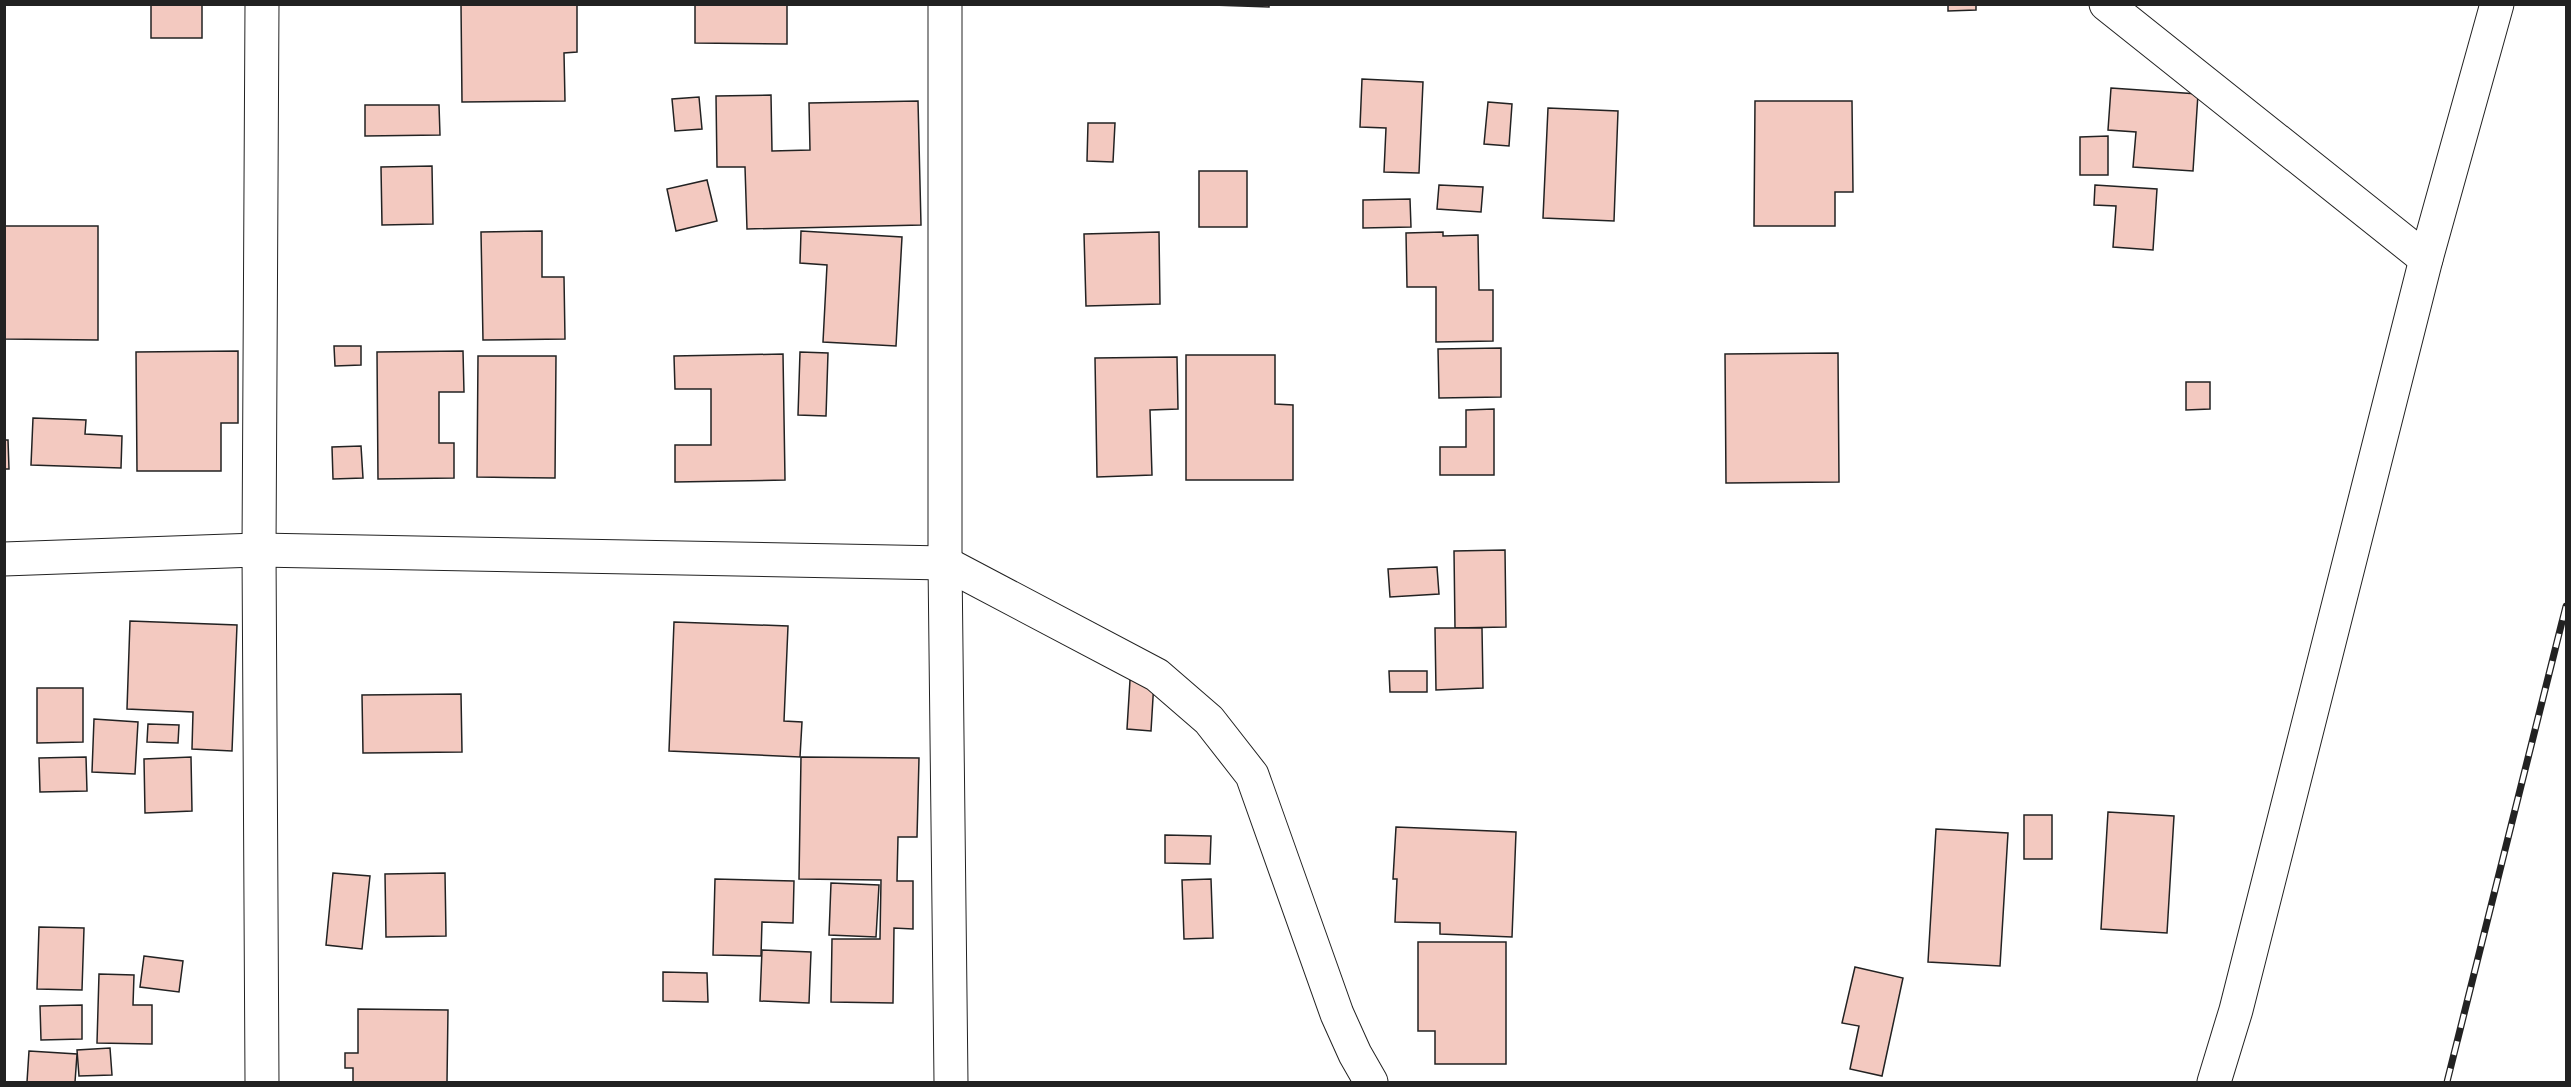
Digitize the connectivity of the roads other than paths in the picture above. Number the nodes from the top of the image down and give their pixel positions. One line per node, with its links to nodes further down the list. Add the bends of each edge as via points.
1 (262, 4): 6 (street)
2 (945, 4): 8 (street)
3 (2106, 4): 5 (street)
4 (2497, 4): 5 (street)
5 (2426, 259): 12 (street, via 2236,1010)
6 (259, 550): 7 (street); 8 (street); 9 (street)
7 (4, 559)
8 (945, 563): 10 (street); 11 (street, via 1157,675 1209,720 1252,775 1337,1014)
9 (262, 1083)
10 (951, 1083)
11 (1371, 1083)
12 (2214, 1083)

